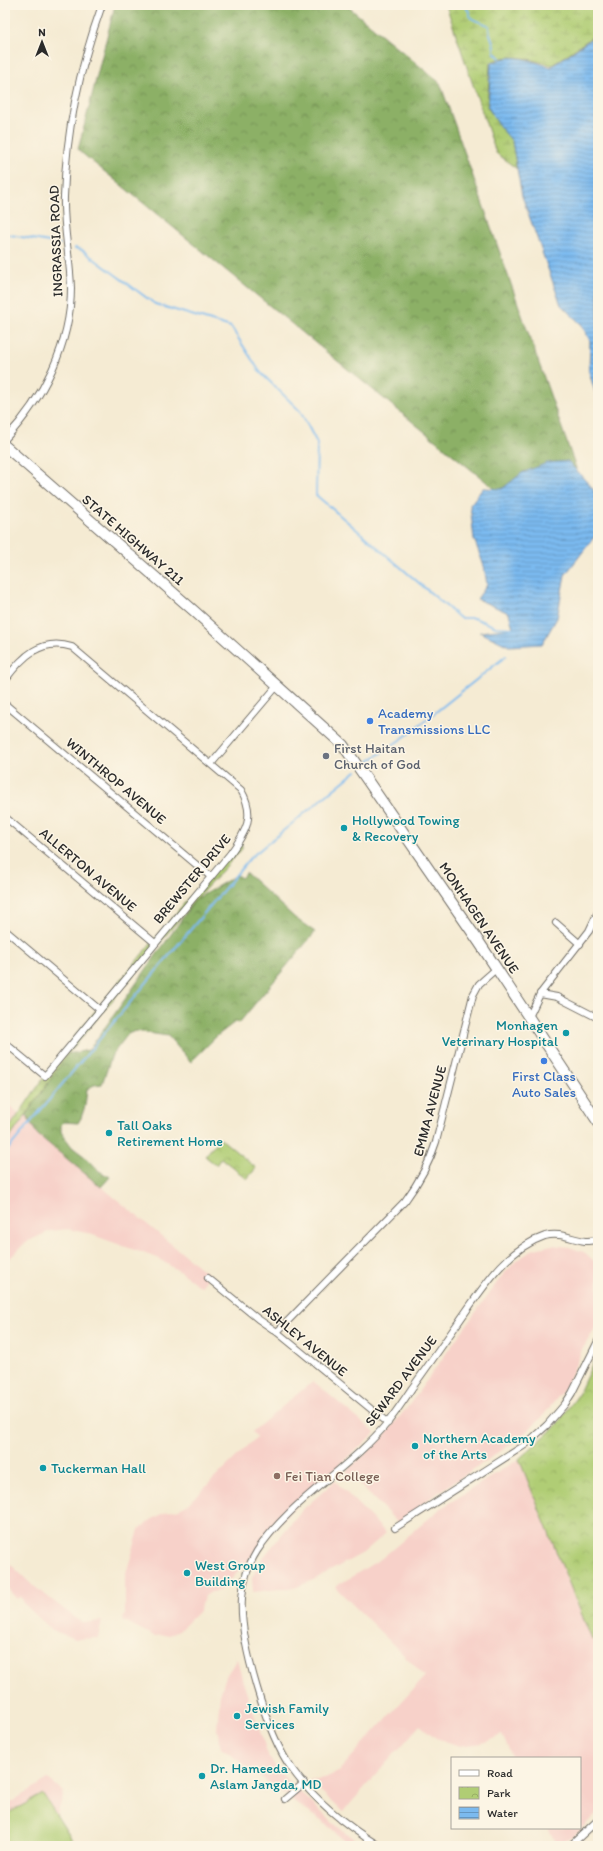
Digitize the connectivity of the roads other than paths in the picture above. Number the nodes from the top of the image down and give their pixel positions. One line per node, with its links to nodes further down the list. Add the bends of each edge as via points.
1 (102, 5): 2 (street, INGRASSIA ROAD, via 76,97 67,154 64,197 71,286 65,340 49,375 20,424)
2 (5, 439)
3 (5, 446): 4 (main road, STATE HIGHWAY 211)
4 (242, 655): 6 (main road, MONHAGEN AVENUE)
5 (5, 680): 8 (street, BREWSTER DRIVE, via 15,666 38,648 60,643 72,647)
6 (277, 686): 8 (street); 16 (main road, MONHAGEN AVENUE, via 324,726 353,756)
7 (5, 704): 10 (street, WINTHROP AVENUE)
8 (211, 764): 10 (street, BREWSTER DRIVE, via 241,790 247,800 249,817 240,840)
9 (5, 816): 14 (street, ALLERTON AVENUE)
10 (211, 877): 14 (street, BREWSTER DRIVE)
11 (598, 912): 15 (street)
12 (556, 923): 15 (street)
13 (5, 930): 18 (street)
14 (155, 942): 18 (street, BREWSTER DRIVE)
15 (580, 944): 17 (street)
16 (496, 969): 19 (main road, MONHAGEN AVENUE); 25 (street, EMMA AVENUE, via 479,984 473,995 436,1142 420,1181 405,1201)
17 (540, 994): 19 (street); 20 (street, via 558,996)
18 (100, 1010): 21 (street, BREWSTER DRIVE, via 44,1076)
19 (528, 1017): 22 (main road, MONHAGEN AVENUE)
20 (598, 1018)
21 (5, 1043)
22 (598, 1122)
23 (598, 1240): 27 (street, SEWARD AVENUE, via 584,1241 563,1235 546,1236 532,1241 514,1254 476,1298)
24 (208, 1278): 25 (street, ASHLEY AVENUE)
25 (278, 1332): 27 (street, ASHLEY AVENUE)
26 (598, 1342): 28 (street, via 572,1393 539,1434 526,1445)
27 (388, 1423): 29 (street, SEWARD AVENUE, via 361,1450 292,1509 257,1551 245,1579 242,1620 257,1686 279,1749)
28 (395, 1528)
29 (304, 1783): 30 (street); 32 (street, SEWARD AVENUE, via 332,1811)
30 (285, 1799)
31 (598, 1820): 33 (street)
32 (379, 1846)
33 (570, 1846)

